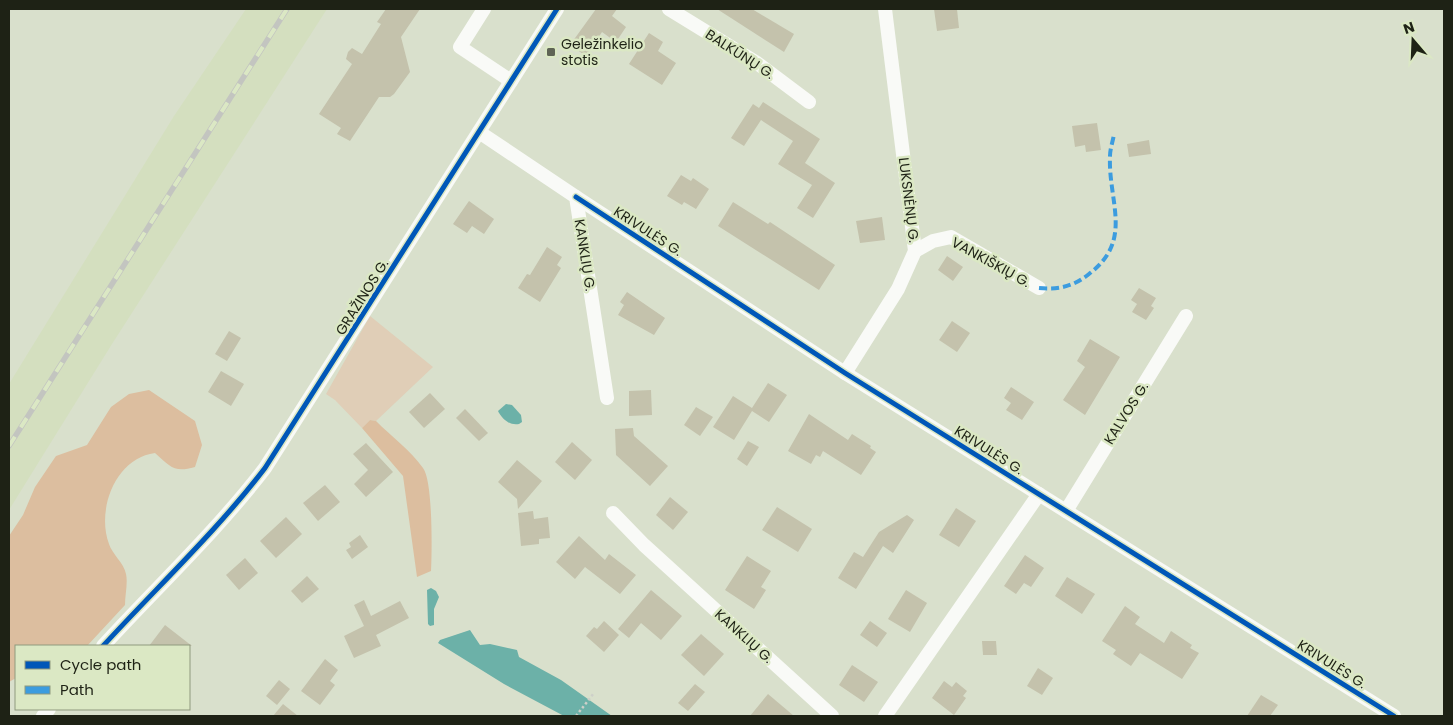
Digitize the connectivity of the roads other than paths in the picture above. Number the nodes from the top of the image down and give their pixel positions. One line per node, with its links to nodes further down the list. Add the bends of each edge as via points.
1 (484, 9): 5 (street, via 460,47)
2 (557, 9): 5 (street, GRAŽINOS G.)
3 (669, 9): 6 (street, BALKŪNŲ G., via 757,63)
4 (885, 9): 9 (street, LUKSNĖNŲ G.)
5 (511, 80): 7 (street, GRAŽINOS G.)
6 (809, 102)
7 (479, 132): 8 (street); 17 (street, GRAŽINOS G., via 265,468 209,536)
8 (576, 197): 12 (street, KRIVULĖS G.); 13 (street, KANKLIŲ G.)
9 (915, 251): 10 (street, VANKIŠKIŲ G., via 933,241 951,237); 12 (street, LUKSNĖNŲ G., via 898,289)
10 (1039, 288)
11 (1186, 316): 15 (street, KALVOS G.)
12 (845, 373): 14 (street, KRIVULĖS G.)
13 (607, 398)
14 (1039, 494): 15 (street, KRIVULĖS G.); 19 (street)
15 (1066, 511): 20 (street, KRIVULĖS G.)
16 (613, 513): 18 (street, KANKLIŲ G., via 644,546)
17 (103, 645)
18 (832, 716)
19 (885, 716)
20 (1394, 716)

